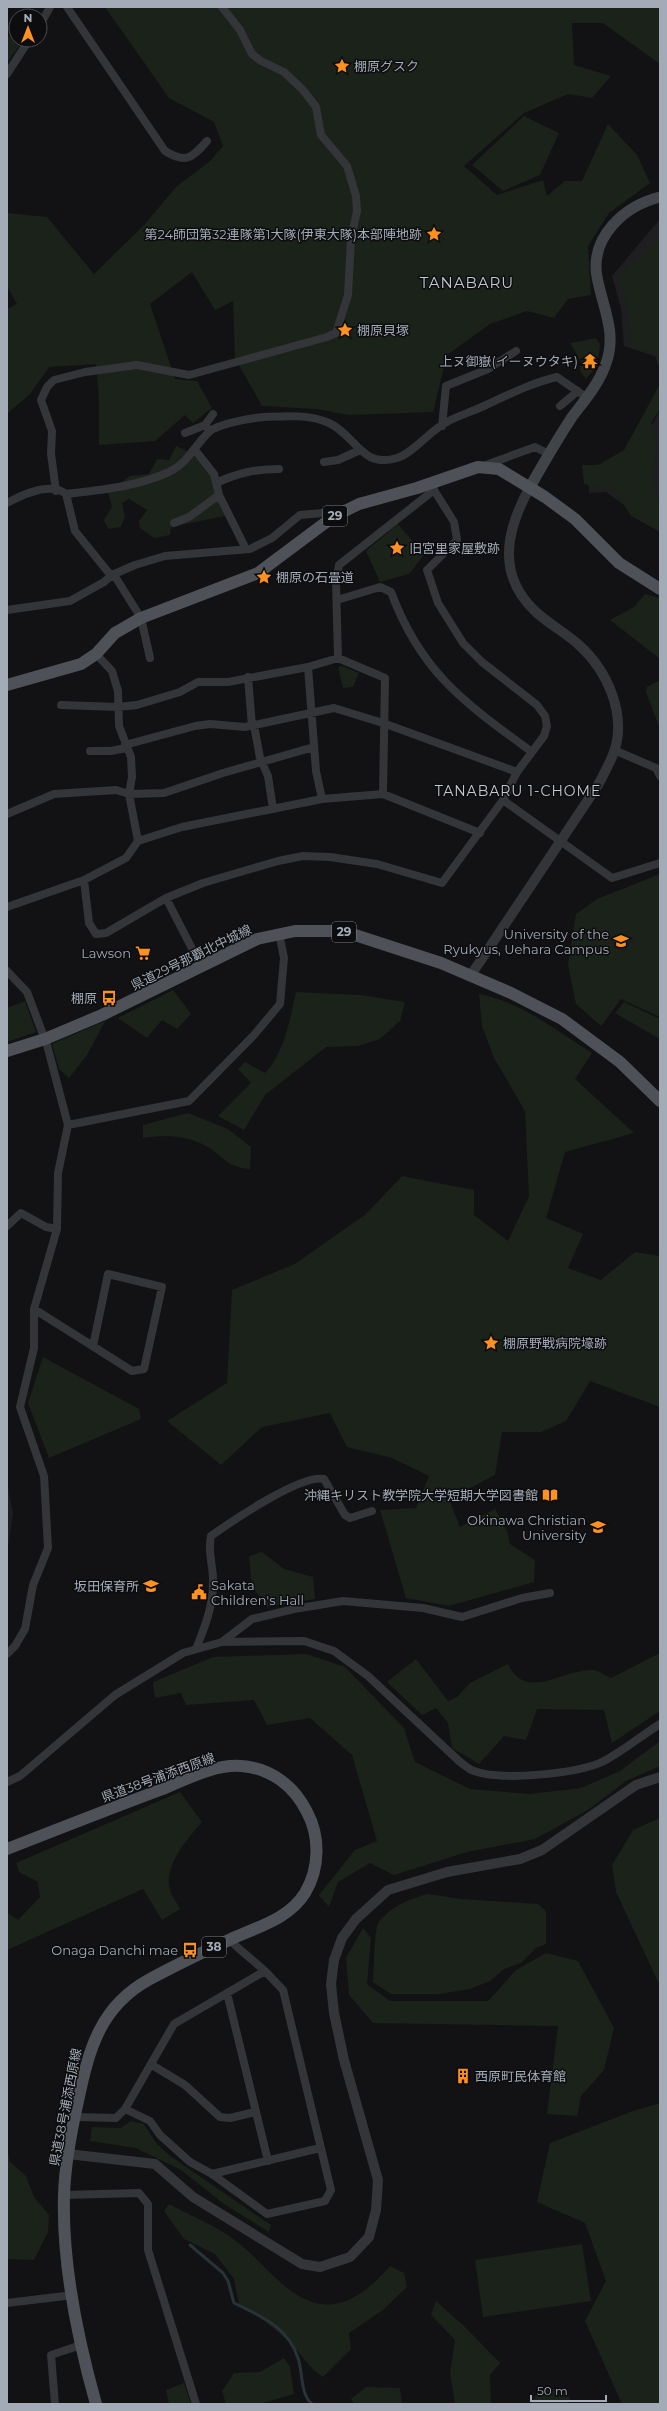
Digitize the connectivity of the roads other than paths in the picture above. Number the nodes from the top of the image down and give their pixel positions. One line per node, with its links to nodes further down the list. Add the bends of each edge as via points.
1 (68, 7): 5 (street, via 165,151 177,158 187,159)
2 (222, 7): 23 (street, via 240,30 252,54 284,72 316,106 321,135 347,166 356,196 357,211 352,239 348,296 341,321 336,333 327,337 189,375 137,365 86,372 54,380 47,387 41,400 52,431 51,454)
3 (24, 48): 4 (street)
4 (7, 74)
5 (207, 141)
6 (660, 198): 8 (main road, via 639,204 623,214 611,227 599,250 597,277 611,333 605,366)
7 (516, 351): 11 (street, via 488,369 446,386)
8 (582, 394): 9 (street); 11 (street, via 557,377 537,382); 16 (main road)
9 (560, 406)
10 (213, 414): 12 (street)
11 (442, 426): 15 (street, via 397,458 381,461 366,456)
12 (208, 428): 13 (street); 14 (street); 15 (street, via 262,417 302,417 329,423 341,430)
13 (184, 433)
14 (195, 450): 20 (street, via 214,474); 24 (street, via 184,463 147,480 125,486)
15 (360, 450): 17 (street, via 338,460)
16 (549, 454): 18 (street, via 535,447); 22 (main road)
17 (324, 462)
18 (478, 467): 21 (main road, 29); 22 (main road, 29, via 499,470)
19 (279, 469): 20 (street, via 258,469 238,473)
20 (216, 483): 25 (street)
21 (433, 487): 27 (main road, 29, via 359,504); 32 (street, via 339,565 336,582); 50 (street, via 454,522 457,540 427,570 438,603 463,643 482,662 537,705 545,716 547,726 544,736)
22 (530, 487): 31 (main road, 29, via 575,519 619,563); 48 (street, via 518,510 510,535 509,556 514,583 522,597 536,612 579,645 595,662 607,681 617,717)
23 (56, 491): 24 (street); 26 (street, via 32,492)
24 (66, 494): 30 (street, via 76,531)
25 (219, 495): 28 (street, via 189,517); 29 (street)
26 (7, 503)
27 (333, 517): 29 (street, via 323,513 300,515 272,538); 34 (main road, 29, via 258,573)
28 (174, 523)
29 (246, 549): 30 (street, via 165,556)
30 (112, 575): 33 (street, via 70,601); 34 (street)
31 (660, 589)
32 (337, 600): 37 (street); 50 (street, via 380,587 391,592 400,617 421,654 450,689 489,722)
33 (7, 610)
34 (141, 618): 35 (main road, 29, via 115,633); 36 (street)
35 (96, 654): 40 (main road, 29, via 81,664); 42 (street, via 112,671 118,691)
36 (150, 658)
37 (338, 658): 38 (street); 44 (street, via 385,678)
38 (308, 667): 39 (street); 43 (street)
39 (248, 677): 42 (street, via 228,682 198,682 180,692 136,705); 45 (street)
40 (7, 685)
41 (60, 705): 42 (street)
42 (118, 707): 46 (street, via 119,726)
43 (312, 712): 44 (street, via 334,708); 45 (street); 47 (street)
44 (383, 723): 52 (street); 55 (street)
45 (253, 725): 46 (street, via 210,724); 51 (street)
46 (126, 746): 49 (street, via 111,751); 54 (street, via 131,757 132,777)
47 (314, 746): 51 (street); 56 (street)
48 (614, 750): 53 (street, via 656,768); 62 (street, via 598,784)
49 (90, 751)
50 (532, 752): 52 (street)
51 (262, 762): 54 (street, via 164,793); 58 (street, via 268,776)
52 (517, 772): 57 (street)
53 (660, 776)
54 (129, 794): 59 (street, via 116,790 54,794); 61 (street)
55 (383, 794): 56 (street); 60 (street)
56 (322, 799): 58 (street)
57 (503, 800): 60 (street); 62 (street)
58 (273, 809): 61 (street, via 182,827)
59 (7, 814)
60 (480, 833): 65 (street, via 442,883 377,864 303,856 203,883)
61 (138, 841): 64 (street, via 126,858)
62 (560, 841): 63 (street, via 612,878); 70 (street)
63 (660, 863)
64 (84, 880): 65 (street, via 89,923 96,934 106,933); 66 (street)
65 (166, 898): 68 (street)
66 (7, 907)
67 (279, 933): 68 (main road, 県道29号那覇北中城線 / 29, via 238,947); 70 (main road, 県道29号那覇北中城線 / 29, via 322,930 355,935); 74 (street, via 284,958 280,1004 270,1018 189,1101)
68 (200, 966): 71 (main road, 県道29号那覇北中城線 / 29, via 141,997)
69 (7, 971): 71 (street, via 27,992)
70 (471, 975): 73 (main road, 県道29号那覇北中城線 / 29, via 534,1004 580,1030 620,1062)
71 (45, 1039): 72 (main road, 県道29号那覇北中城線 / 29); 74 (street)
72 (7, 1052)
73 (660, 1101)
74 (68, 1125): 76 (street, via 58,1173)
75 (7, 1226): 76 (street, via 21,1213 46,1227)
76 (57, 1229): 77 (street)
77 (34, 1309): 78 (street); 83 (street, via 34,1348 20,1407 44,1476 48,1548 33,1585 25,1629)
78 (93, 1346): 78 (street, via 132,1371 144,1369 162,1287 108,1274)
79 (372, 1511): 82 (street, via 350,1518 345,1515 324,1479 316,1477 294,1486 211,1536 208,1548 214,1583 211,1603)
80 (550, 1593): 81 (street, via 522,1598 462,1617 423,1608 343,1601 252,1619)
81 (222, 1642): 82 (street); 84 (street, via 304,1641 334,1651 368,1676 459,1761 473,1770 486,1774 537,1775 586,1768 603,1761)
82 (196, 1649): 86 (street, via 184,1653 114,1695 20,1776)
83 (7, 1654)
84 (660, 1724)
85 (660, 1777): 96 (street, via 636,1785 542,1850 520,1859 447,1872 388,1890 356,1920 342,1938 334,1960 331,1984 334,2013 344,2060 378,2180 376,2210 369,2237 350,2257 320,2267 302,2264 193,2196 155,2164)
86 (7, 1782)
87 (7, 1848): 88 (main road, 県道38号浦添西原線 / 38, via 216,1770 242,1766 261,1770 282,1780 302,1802 316,1835 317,1855 310,1883 298,1903 278,1918)
88 (229, 1940): 89 (street); 94 (main road, 県道38号浦添西原線 / 38, via 146,1981 128,1993 109,2013 91,2047)
89 (265, 1971): 90 (street); 95 (street, via 283,1990)
90 (227, 1994): 91 (street, via 174,2024); 93 (street)
91 (152, 2065): 92 (street); 93 (street, via 185,2084 220,2117 230,2118)
92 (125, 2109): 94 (street, via 116,2118); 98 (street, via 150,2121 160,2135 190,2162)
93 (255, 2112): 97 (street)
94 (75, 2117): 96 (main road, 県道38号浦添西原線 / 38)
95 (320, 2148): 97 (street); 98 (street, via 330,2190 325,2201 266,2214)
96 (68, 2154): 99 (main road, 県道38号浦添西原線 / 38)
97 (268, 2161): 98 (street)
98 (212, 2174)
99 (64, 2195): 100 (main road, 県道38号浦添西原線 / 38); 105 (street, via 139,2193 148,2204 148,2250)
100 (73, 2295): 101 (street); 102 (main road, 県道38号浦添西原線 / 38)
101 (7, 2303)
102 (81, 2345): 103 (street, via 51,2355); 104 (main road, 県道38号浦添西原線 / 38)
103 (55, 2404)
104 (96, 2404)
105 (196, 2404)

